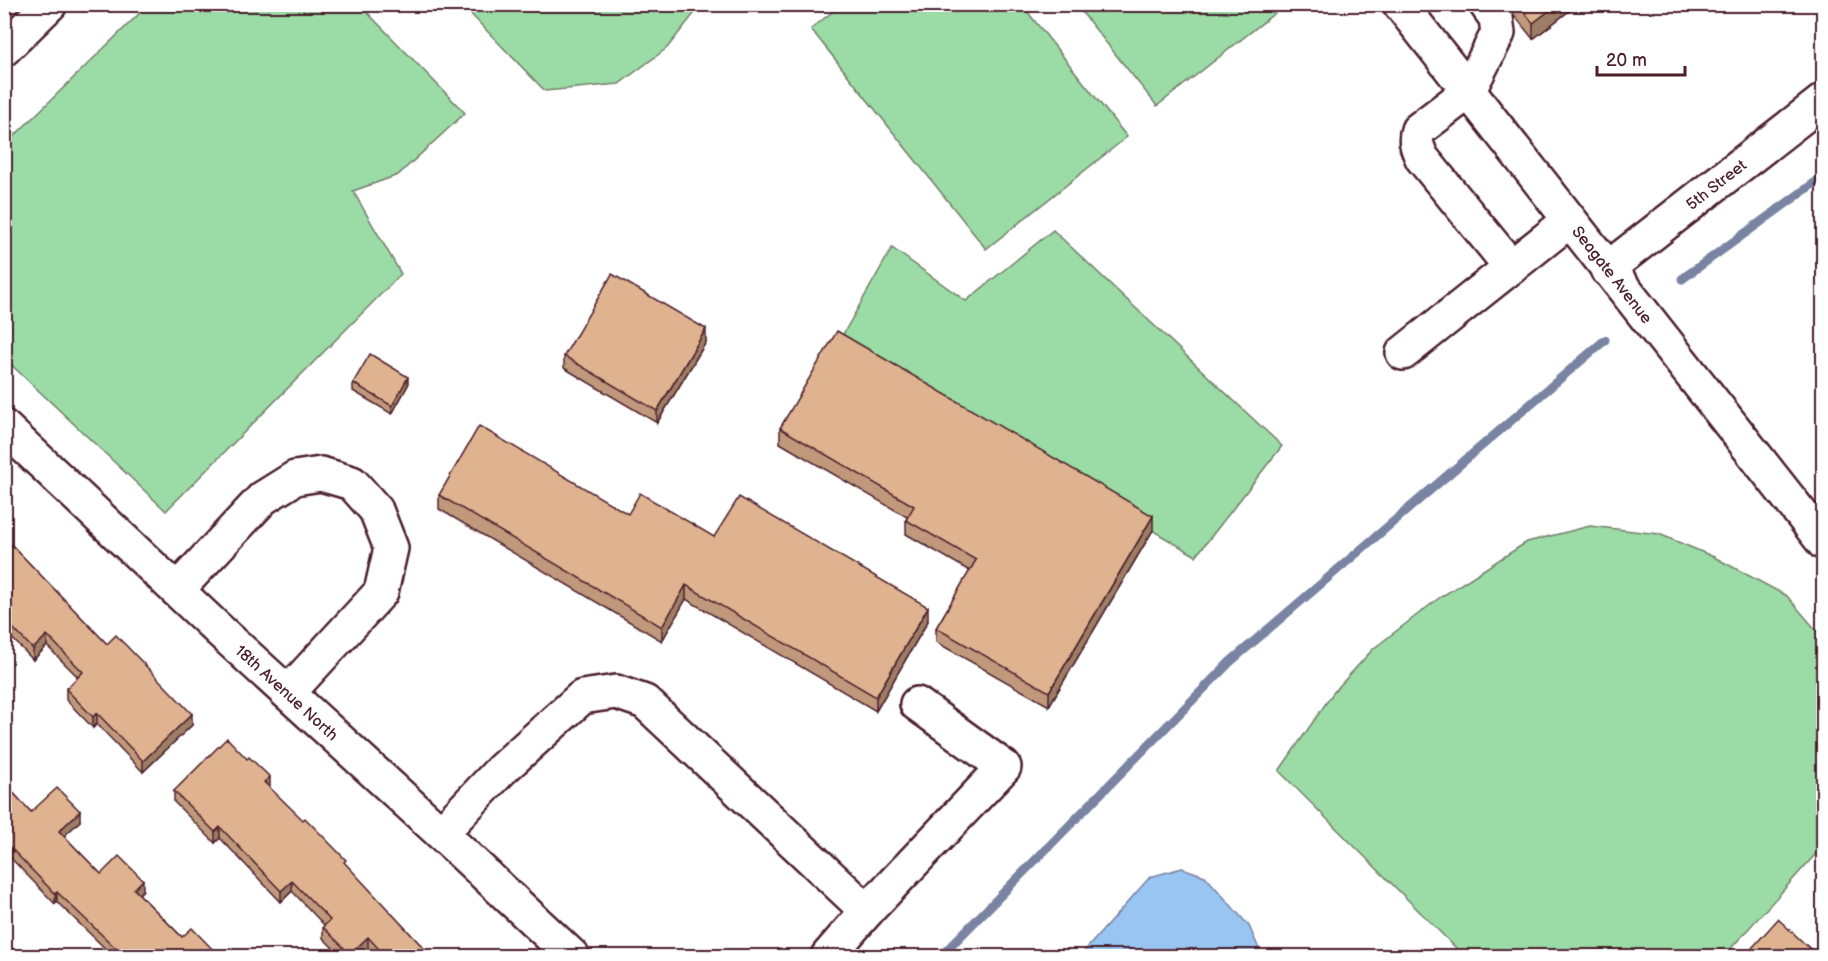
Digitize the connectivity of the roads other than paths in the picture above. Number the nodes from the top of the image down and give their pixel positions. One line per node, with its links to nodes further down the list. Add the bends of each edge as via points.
1 (50, 4): 4 (street)
2 (1400, 4): 5 (street, Seagate Avenue)
3 (1486, 4): 5 (street, via 1496,18 1498,33)
4 (4, 49)
5 (1468, 92): 7 (street, Seagate Avenue); 8 (street, via 1418,130 1415,137 1422,158)
6 (1824, 99): 9 (street, 5th Street)
7 (1569, 221): 8 (street); 9 (street, Seagate Avenue)
8 (1511, 267): 10 (street)
9 (1607, 268): 12 (street, Seagate Avenue)
10 (1403, 354)
11 (4, 427): 13 (street, 18th Avenue North)
12 (1824, 543)
13 (177, 590): 14 (street, 18th Avenue North); 14 (street, via 263,498 295,478 321,474 352,483 376,510 391,548 381,592)
14 (288, 693): 16 (street, 18th Avenue North)
15 (917, 704): 17 (street, via 1004,767)
16 (441, 833): 17 (street, via 501,770 582,697 616,692 645,702); 18 (street, 18th Avenue North)
17 (867, 911): 19 (street)
18 (572, 957)
19 (828, 957)

